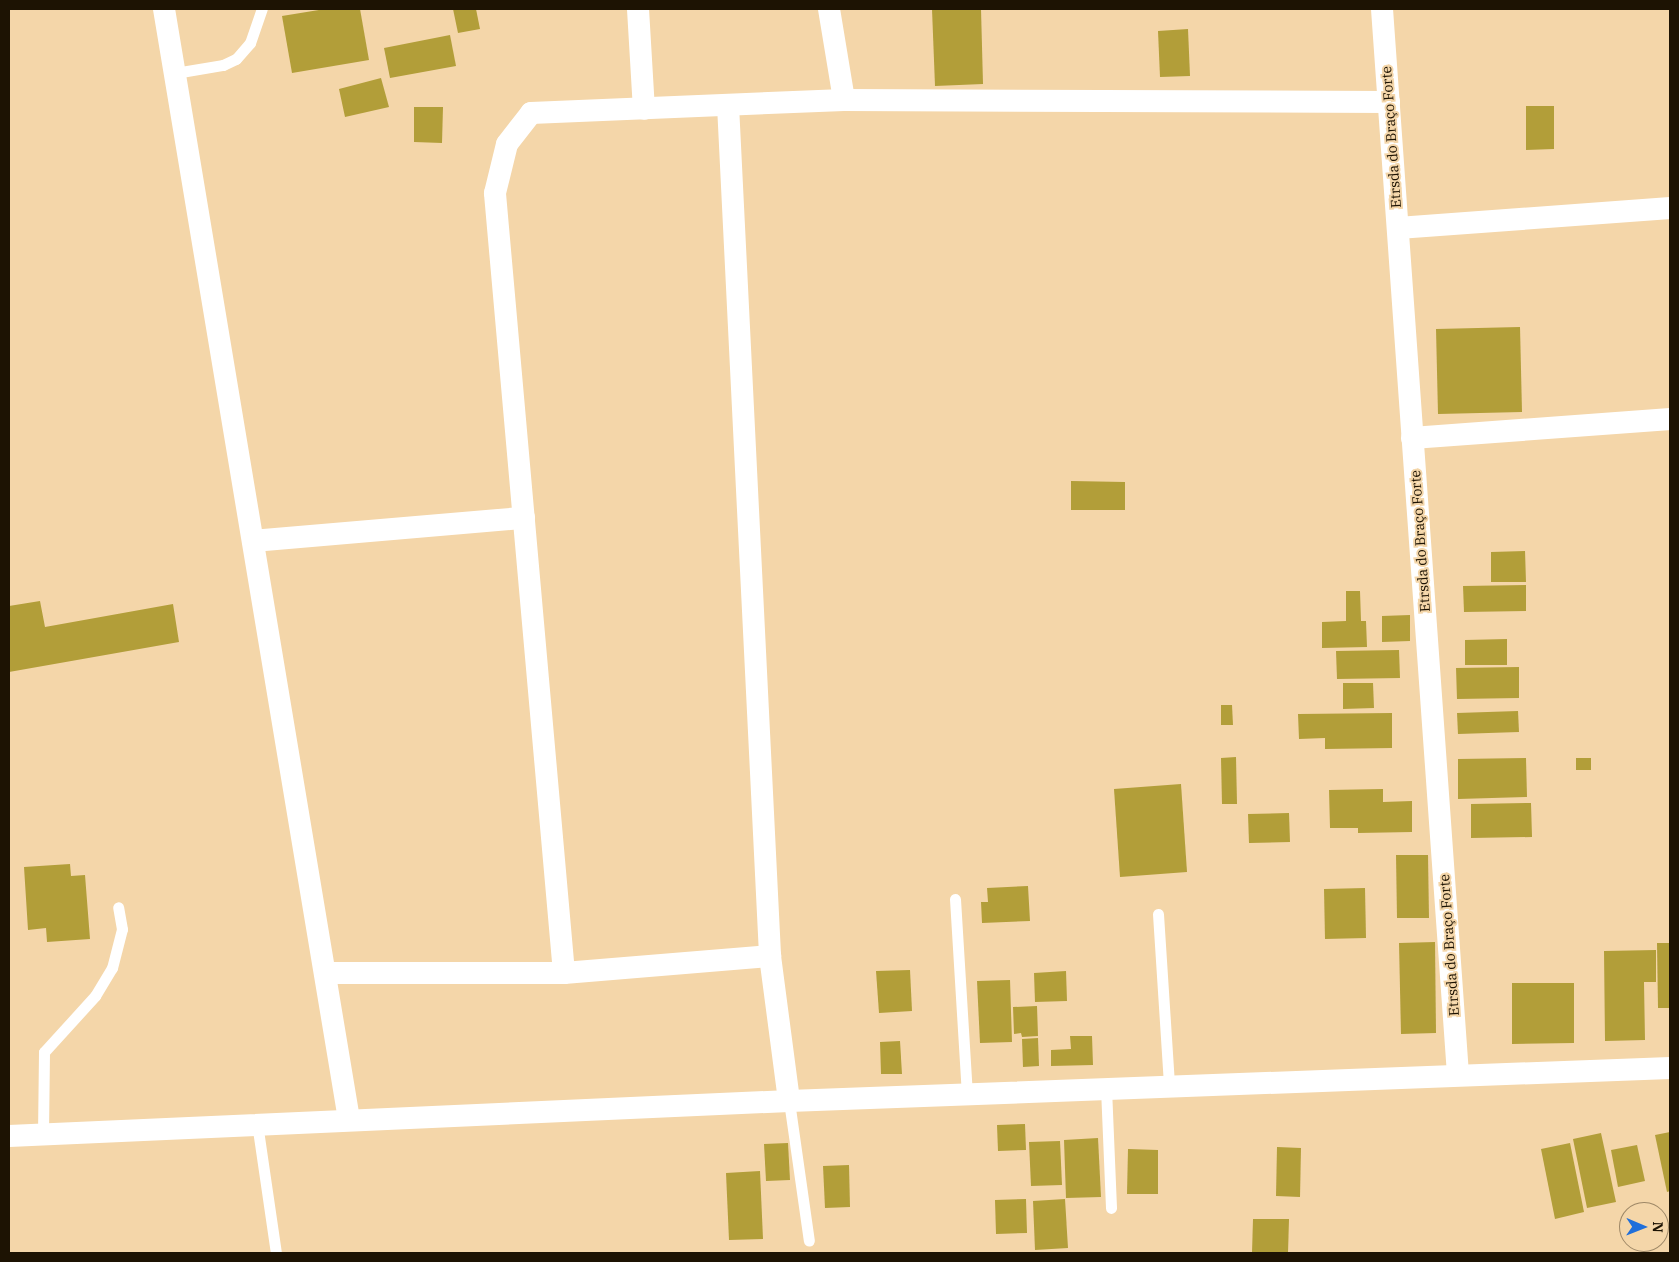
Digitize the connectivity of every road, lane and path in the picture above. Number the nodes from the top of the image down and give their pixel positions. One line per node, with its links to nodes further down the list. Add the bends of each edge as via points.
1 (164, 9): 6 (street)
2 (262, 9): 6 (lane, via 250,43 236,58 223,65)
3 (638, 9): 10 (street)
4 (829, 9): 7 (street)
5 (1389, 9): 8 (street, Etrsda do Braço Forte)
6 (175, 73): 16 (street)
7 (844, 100): 8 (street); 9 (street)
8 (1389, 102): 12 (street, Etrsda do Braço Forte)
9 (728, 105): 10 (street); 20 (street)
10 (644, 109): 15 (street, via 531,113 508,144 495,193)
11 (1670, 208): 12 (street)
12 (1398, 228): 14 (street, Etrsda do Braço Forte)
13 (1670, 419): 14 (street)
14 (1412, 438): 24 (street, Etrsda do Braço Forte)
15 (524, 518): 16 (street); 21 (street)
16 (253, 541): 22 (street)
17 (955, 899): 27 (lane)
18 (118, 907): 31 (lane, via 122,929 112,968 95,996 44,1052)
19 (1158, 914): 25 (lane)
20 (770, 956): 21 (street); 28 (street)
21 (564, 972): 22 (street)
22 (325, 974): 29 (street)
23 (1670, 1068): 24 (street)
24 (1458, 1074): 25 (street)
25 (1169, 1086): 26 (street)
26 (1106, 1088): 27 (street); 33 (lane)
27 (967, 1093): 28 (street)
28 (789, 1101): 29 (street); 34 (lane)
29 (349, 1119): 30 (street)
30 (257, 1123): 31 (street); 35 (lane)
31 (43, 1134): 32 (street)
32 (9, 1136)
33 (1111, 1208)
34 (809, 1241)
35 (276, 1253)

